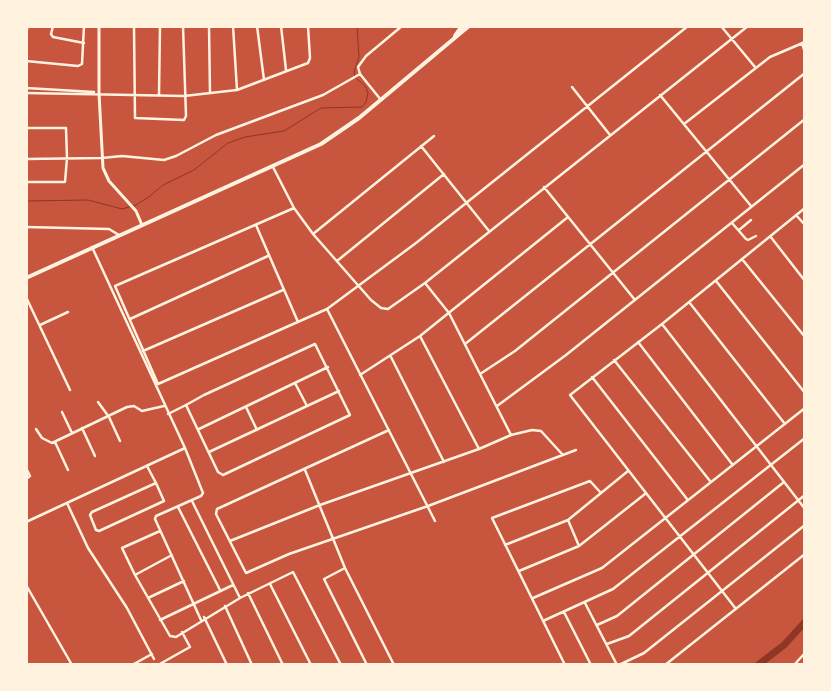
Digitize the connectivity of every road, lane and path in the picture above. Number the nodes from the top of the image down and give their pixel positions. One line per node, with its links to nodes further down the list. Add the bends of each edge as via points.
1 (28, 26): 19 (street)
2 (53, 26): 23 (street, via 53,37)
3 (84, 26): 23 (street)
4 (99, 26): 35 (street)
5 (134, 26): 37 (street)
6 (160, 26): 38 (street)
7 (183, 26): 40 (street)
8 (209, 26): 36 (street)
9 (233, 26): 33 (street)
10 (257, 26): 30 (street)
11 (281, 26): 27 (street)
12 (308, 26): 27 (street, via 309,60)
13 (402, 26): 29 (street, via 360,62)
14 (462, 26): 20 (highway)
15 (469, 26): 20 (highway)
16 (688, 26): 42 (street)
17 (721, 26): 21 (street)
18 (748, 26): 21 (street)
19 (26, 32)
20 (455, 36): 41 (highway)
21 (731, 39): 26 (street); 39 (street)
22 (804, 42): 24 (street); 26 (street, via 778,52)
23 (84, 44): 25 (street, via 84,60 78,66)
24 (805, 53)
25 (26, 61)
26 (754, 67): 44 (street)
27 (286, 70): 30 (street)
28 (805, 73): 49 (street)
29 (359, 75): 41 (street); 51 (street, via 342,86 216,135 164,160 122,156)
30 (264, 80): 33 (street)
31 (572, 87): 42 (street)
32 (26, 88): 35 (street)
33 (237, 90): 36 (street)
34 (26, 93): 35 (street)
35 (97, 93): 37 (street); 51 (street)
36 (210, 93): 40 (street)
37 (134, 94): 38 (street); 40 (street, via 136,119 184,120)
38 (159, 95): 40 (street)
39 (660, 95): 44 (street); 47 (street)
40 (184, 96)
41 (381, 100): 54 (highway, via 339,133)
42 (587, 106): 47 (street); 59 (street)
43 (805, 119): 56 (street)
44 (684, 124): 49 (street)
45 (26, 128): 50 (street, via 66,128)
46 (434, 136): 48 (street)
47 (610, 136): 58 (street)
48 (421, 146): 55 (street); 73 (street)
49 (707, 152): 56 (street); 77 (street)
50 (67, 158): 51 (street); 52 (street); 57 (street, via 65,182)
51 (102, 158): 70 (street, via 109,181 136,211)
52 (26, 159)
53 (805, 164): 60 (street)
54 (273, 167): 61 (street); 70 (highway)
55 (444, 174): 59 (street); 81 (street)
56 (729, 180): 60 (street); 82 (street)
57 (26, 182)
58 (544, 187): 64 (street); 72 (street)
59 (466, 202): 72 (street); 87 (street)
60 (751, 207): 66 (street)
61 (294, 208): 67 (street); 73 (street)
62 (805, 208): 63 (street)
63 (796, 215): 68 (street); 76 (street)
64 (568, 217): 77 (street); 94 (street)
65 (751, 220): 71 (street)
66 (732, 223): 71 (street); 90 (street)
67 (256, 225): 79 (street); 95 (street, via 115,286)
68 (805, 225)
69 (26, 226): 74 (street, via 109,229)
70 (142, 226): 74 (highway)
71 (738, 230): 75 (street, via 748,240)
72 (489, 231): 86 (street)
73 (313, 234): 81 (street)
74 (119, 235): 78 (highway)
75 (756, 236)
76 (770, 236): 80 (street); 85 (street)
77 (590, 244): 82 (street); 102 (street)
78 (92, 248): 83 (highway); 116 (street)
79 (268, 256): 88 (street); 95 (street)
80 (742, 259): 84 (street); 100 (street)
81 (337, 262): 87 (street)
82 (612, 272): 90 (street); 107 (street, via 515,351)
83 (26, 278)
84 (716, 281): 91 (street); 113 (street)
85 (805, 281)
86 (425, 283): 87 (street, via 388,309 380,308); 94 (street)
87 (360, 286): 92 (street)
88 (283, 290): 96 (street); 103 (street)
89 (26, 297): 98 (street)
90 (635, 300): 119 (street)
91 (689, 302): 97 (street); 124 (street)
92 (327, 309): 96 (street); 108 (street)
93 (68, 312): 98 (street)
94 (449, 313): 99 (street); 102 (street)
95 (130, 319): 103 (street)
96 (298, 322): 103 (street, via 158,384)
97 (662, 324): 101 (street); 135 (street)
98 (40, 326): 111 (street)
99 (420, 336): 104 (street); 137 (street)
100 (805, 337)
101 (638, 342): 105 (street); 143 (street)
102 (465, 344): 107 (street)
103 (143, 351)
104 (391, 357): 108 (street); 142 (street)
105 (614, 360): 109 (street); 152 (street)
106 (328, 367): 110 (street); 112 (street); 115 (street, via 317,345)
107 (480, 374): 119 (street)
108 (360, 375): 129 (street)
109 (592, 377): 149 (street, via 570,395); 158 (street)
110 (295, 383): 117 (street); 118 (street)
111 (70, 390)
112 (339, 391): 118 (street); 139 (street, via 349,413 344,419 220,475)
113 (805, 393)
114 (98, 402): 123 (street)
115 (186, 405): 122 (street); 127 (street)
116 (164, 406): 122 (street); 123 (street, via 142,411 132,406)
117 (246, 406): 127 (street); 128 (street)
118 (306, 406): 128 (street)
119 (497, 406): 131 (street)
120 (805, 408): 124 (street)
121 (62, 412): 130 (street)
122 (168, 414): 136 (street)
123 (109, 416): 125 (street); 134 (street)
124 (785, 424): 135 (street)
125 (82, 428): 130 (street); 141 (street)
126 (36, 429): 133 (street, via 45,440)
127 (199, 429): 139 (street)
128 (257, 430): 139 (street)
129 (389, 430): 148 (street); 150 (street)
130 (72, 433): 133 (street)
131 (511, 435): 137 (street); 140 (street, via 541,431)
132 (805, 438): 144 (street)
133 (55, 442): 147 (street)
134 (120, 442)
135 (756, 445): 143 (street); 144 (street)
136 (185, 448): 145 (street); 160 (street, via 203,494)
137 (479, 449): 142 (street)
138 (576, 450): 140 (street)
139 (209, 452)
140 (562, 454): 163 (street)
141 (95, 456)
142 (444, 462): 150 (street)
143 (732, 464): 152 (street)
144 (771, 465): 153 (street); 172 (street)
145 (147, 466): 154 (street); 161 (street)
146 (26, 468): 151 (street, via 30,476)
147 (68, 470)
148 (306, 470): 162 (street); 174 (street, via 217,509 216,514)
149 (628, 471): 155 (street); 156 (street)
150 (411, 473): 162 (street); 163 (street)
151 (26, 479)
152 (710, 481): 158 (street)
153 (784, 482): 159 (street); 179 (street)
154 (156, 483): 154 (street, via 92,512 90,515 96,530 163,502)
155 (601, 493): 167 (street); 175 (street, via 590,481 493,517)
156 (645, 494): 166 (street); 176 (street)
157 (805, 495): 159 (street)
158 (687, 499): 166 (street)
159 (798, 500): 165 (street); 182 (street)
160 (192, 501): 164 (street); 185 (street)
161 (67, 503): 169 (street); 206 (street, via 88,548)
162 (320, 505): 173 (street); 174 (street)
163 (428, 506): 168 (street); 173 (street)
164 (178, 507): 171 (street, via 156,516); 188 (street)
165 (805, 509)
166 (665, 518): 172 (street); 193 (street, via 602,568)
167 (568, 520): 175 (street); 176 (street)
168 (435, 521)
169 (26, 522)
170 (805, 525): 189 (street)
171 (160, 531): 178 (street); 183 (street, via 122,548)
172 (680, 537): 179 (street); 194 (street, via 613,589)
173 (333, 539): 174 (street, via 246,573); 180 (street)
174 (230, 541)
175 (505, 545): 181 (street)
176 (579, 546): 181 (street)
177 (805, 554): 197 (street)
178 (172, 555): 183 (street); 184 (street)
179 (695, 556): 182 (street); 202 (street, via 618,616)
180 (345, 568): 217 (street, via 324,579); 218 (street)
181 (518, 571): 193 (street)
182 (708, 573): 189 (street); 204 (street, via 629,636)
183 (134, 575): 191 (street)
184 (184, 580): 191 (street); 195 (street)
185 (234, 584): 188 (street); 192 (street)
186 (270, 584): 190 (street); 215 (street); 216 (street, via 294,572)
187 (26, 585): 210 (street)
188 (220, 590): 195 (street)
189 (722, 592): 197 (street); 221 (street, via 644,653)
190 (248, 594): 192 (street); 214 (street)
191 (148, 598): 200 (street)
192 (240, 598): 196 (street)
193 (533, 598): 201 (street)
194 (585, 603): 198 (street); 202 (street)
195 (194, 604): 199 (street); 200 (street)
196 (225, 606): 199 (street); 213 (street)
197 (736, 609): 222 (street)
198 (564, 612): 201 (street); 220 (street)
199 (203, 618): 203 (street); 212 (street)
200 (160, 620): 203 (street, via 170,636 174,638)
201 (543, 621): 219 (street)
202 (597, 625): 204 (street)
203 (182, 632): 209 (street, via 190,647)
204 (607, 644): 221 (street)
205 (805, 653): 208 (street)
206 (152, 654): 207 (street); 211 (street)
207 (154, 659)
208 (797, 661): 223 (street); 224 (street)
209 (160, 664)
210 (72, 665)
211 (132, 665)
212 (227, 665)
213 (252, 665)
214 (282, 665)
215 (311, 665)
216 (340, 665)
217 (367, 665)
218 (394, 665)
219 (565, 665)
220 (591, 665)
221 (618, 665)
222 (665, 665)
223 (794, 665)
224 (800, 665)

